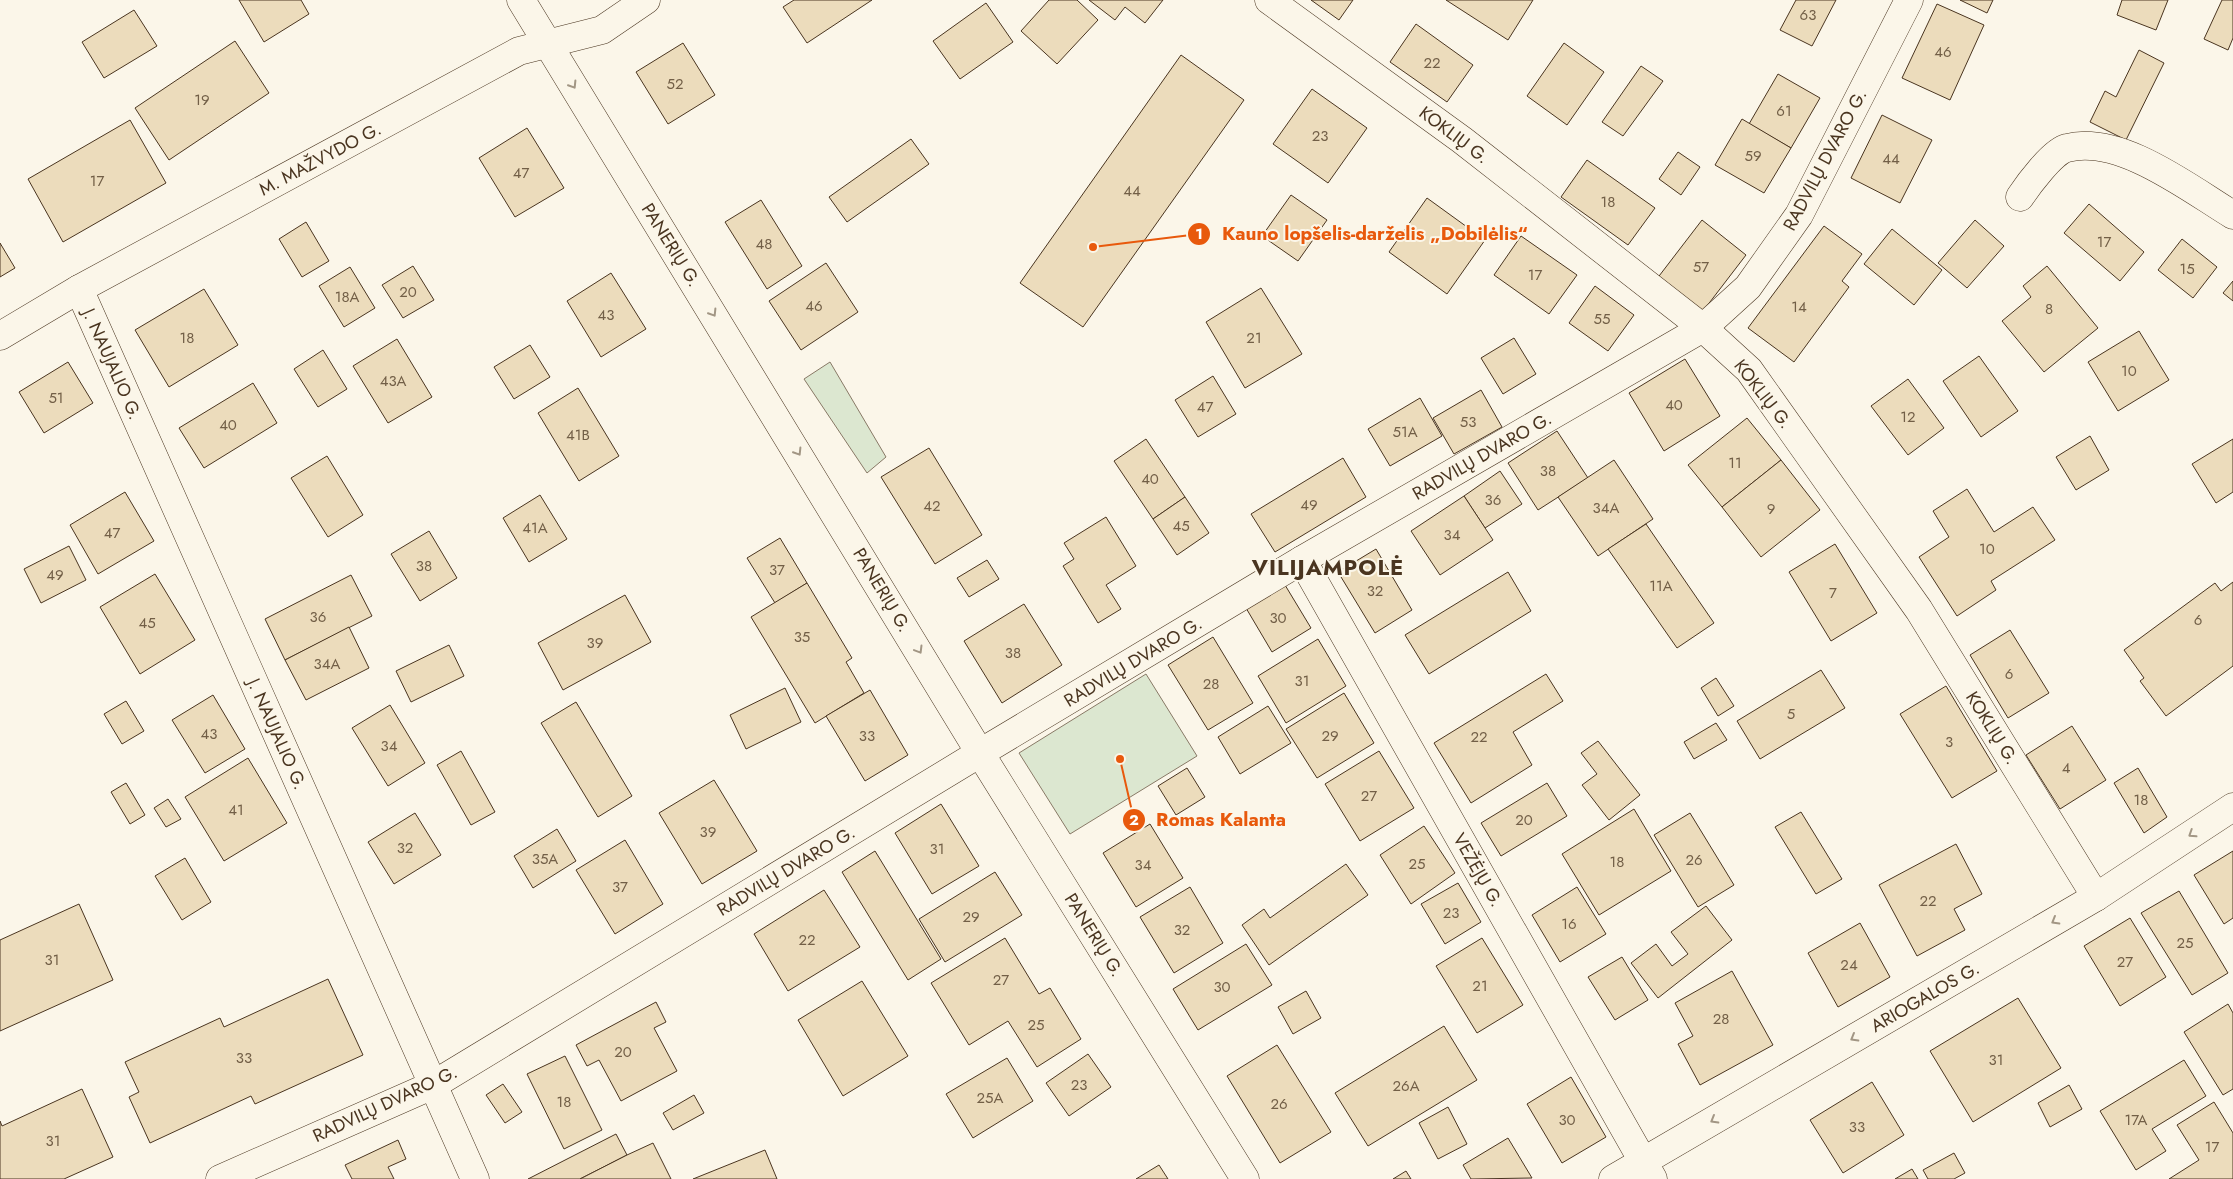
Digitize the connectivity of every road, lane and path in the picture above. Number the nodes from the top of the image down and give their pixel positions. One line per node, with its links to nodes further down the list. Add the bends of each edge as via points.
1 (521, 0): 5 (street, PANERIŲ G.)
2 (646, 0): 5 (street, M. MAŽVYDO G., via 602,30)
3 (1269, 0): 9 (street, KOKLIŲ G., via 1462,140)
4 (1909, 0): 9 (street, RADVILŲ DVARO G., via 1799,215 1748,287)
5 (548, 44): 8 (street, M. MAŽVYDO G., via 519,51); 12 (street, PANERIŲ G., one-way to 12)
6 (2020, 197): 7 (street, via 2038,172 2065,148 2099,146 2144,162)
7 (2233, 215)
8 (79, 289): 10 (street, M. MAŽVYDO G.); 15 (street, J. NAUJALIO G.)
9 (1703, 328): 11 (street, RADVILŲ DVARO G.); 14 (street, KOKLIŲ G., via 1749,370 1919,610)
10 (0, 336)
11 (1302, 560): 12 (street, RADVILŲ DVARO G.); 16 (street, VEŽĖJŲ G.)
12 (980, 753): 15 (street, RADVILŲ DVARO G.); 19 (street, PANERIŲ G.)
13 (2233, 807): 14 (street, ARIOGALOS G., one-way to 14)
14 (2096, 897): 16 (street, ARIOGALOS G., one-way to 16)
15 (433, 1086): 17 (street, RADVILŲ DVARO G.); 18 (street, J. NAUJALIO G.)
16 (1648, 1170): 20 (street, ARIOGALOS G.)
17 (220, 1179)
18 (475, 1179)
19 (1245, 1179)
20 (1613, 1179)

